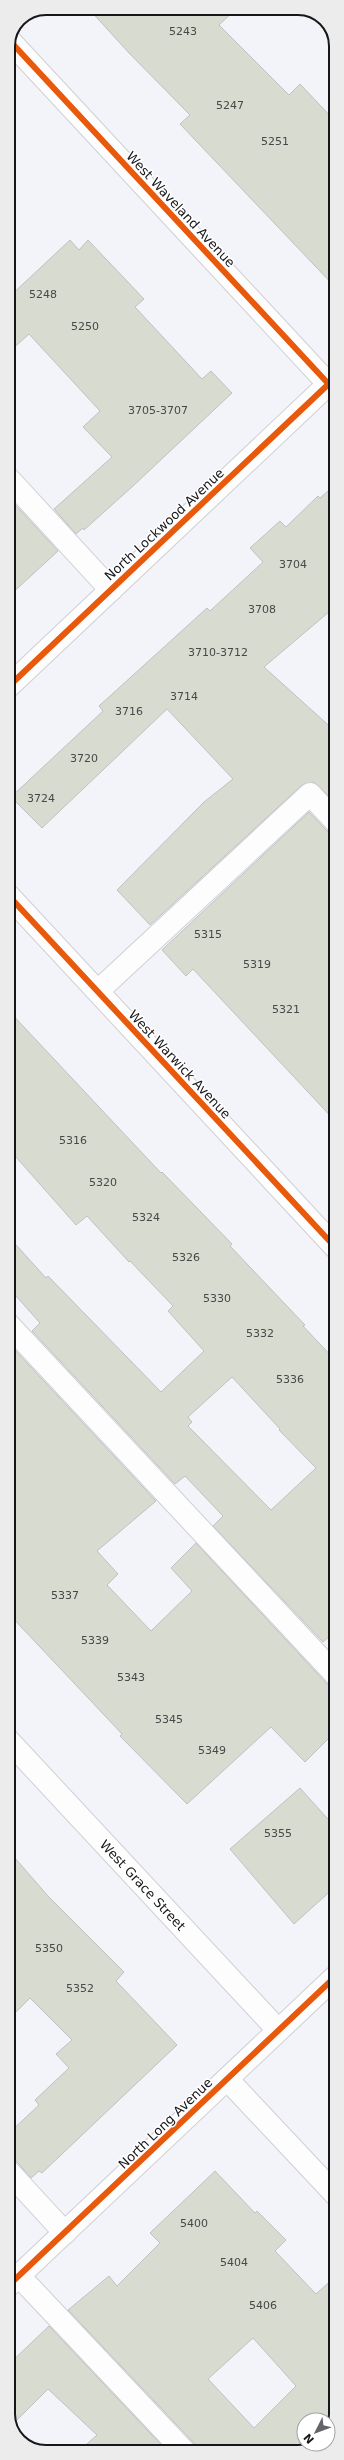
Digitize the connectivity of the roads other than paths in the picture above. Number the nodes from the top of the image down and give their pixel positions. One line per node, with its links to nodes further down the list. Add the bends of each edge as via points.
1 (15, 46): 2 (street, West Waveland Avenue)
2 (329, 380)
3 (329, 388): 5 (street, North Lockwood Avenue)
4 (15, 486): 5 (street)
5 (111, 590): 6 (street, North Lockwood Avenue)
6 (15, 680)
7 (329, 814): 9 (street, via 310,794)
8 (15, 902): 9 (street, West Warwick Avenue)
9 (98, 991): 10 (street, West Warwick Avenue)
10 (329, 1240)
11 (15, 1331): 12 (street)
12 (329, 1668)
13 (15, 1748): 15 (street, West Grace Street)
14 (329, 1983): 15 (street, North Long Avenue)
15 (278, 2030): 16 (street, North Long Avenue)
16 (227, 2079): 18 (street); 19 (street, North Long Avenue)
17 (15, 2178): 19 (street)
18 (329, 2188)
19 (65, 2232): 20 (street, North Long Avenue)
20 (15, 2280)
21 (15, 2282): 22 (street)
22 (179, 2445)

